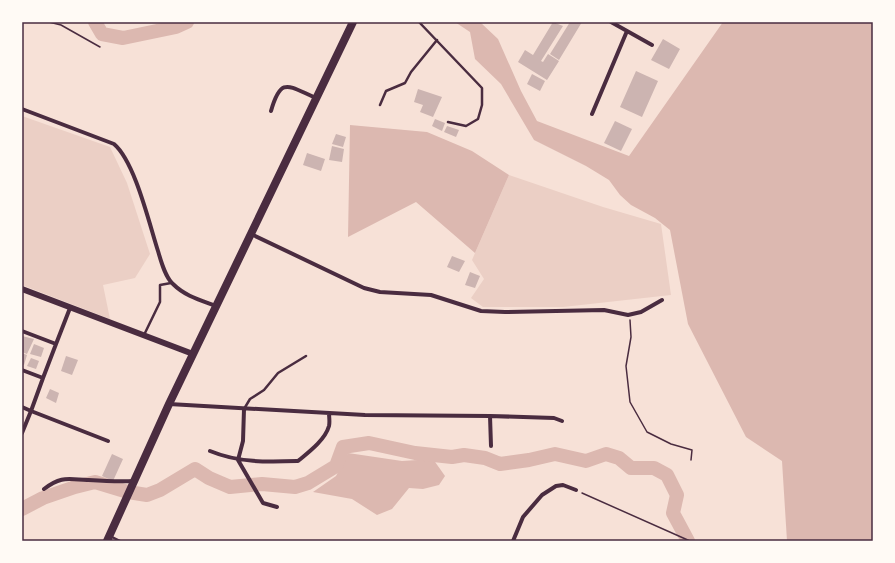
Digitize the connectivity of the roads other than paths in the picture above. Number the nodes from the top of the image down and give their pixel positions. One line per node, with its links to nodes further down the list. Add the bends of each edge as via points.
1 (353, 22): 7 (main road)
2 (419, 22): 5 (lane)
3 (611, 22): 4 (street)
4 (627, 31): 6 (street); 11 (street)
5 (437, 40): 8 (lane, via 405,83 386,91); 12 (lane, via 482,88 480,112 473,123 460,126)
6 (652, 45)
7 (316, 98): 10 (street, via 284,87 278,92); 13 (main road)
8 (380, 104)
9 (22, 109): 14 (street, via 119,148 137,185 160,259)
10 (271, 111)
11 (592, 114)
12 (448, 122)
13 (251, 234): 16 (street, via 355,284 380,292 431,295 481,311 604,310 628,314 641,312); 17 (main road)
14 (171, 283): 17 (street, via 186,295); 20 (lane, via 160,285 160,302)
15 (22, 289): 18 (street)
16 (662, 300)
17 (216, 306): 22 (main road)
18 (70, 308): 20 (street); 21 (street)
19 (22, 331): 21 (street)
20 (144, 335): 22 (street)
21 (56, 344): 25 (street)
22 (193, 354): 26 (main road)
23 (306, 356): 28 (lane, via 278,372 264,390 250,399)
24 (22, 370): 25 (street)
25 (43, 378): 29 (street)
26 (169, 404): 28 (street); 38 (main road)
27 (22, 407): 29 (street)
28 (244, 409): 30 (street); 37 (street)
29 (31, 411): 33 (street); 34 (street)
30 (329, 413): 31 (street); 37 (street, via 329,426 314,447 298,461)
31 (490, 416): 32 (street); 35 (street)
32 (562, 421)
33 (22, 432)
34 (108, 440)
35 (491, 446)
36 (210, 451): 37 (street)
37 (238, 460): 41 (street, via 263,503)
38 (132, 484): 39 (street, via 72,478 54,481); 42 (main road)
39 (44, 489)
40 (576, 490): 44 (street, via 563,485 556,486 542,495 523,517)
41 (277, 507)
42 (108, 538): 43 (lane)
43 (120, 541)
44 (513, 541)

